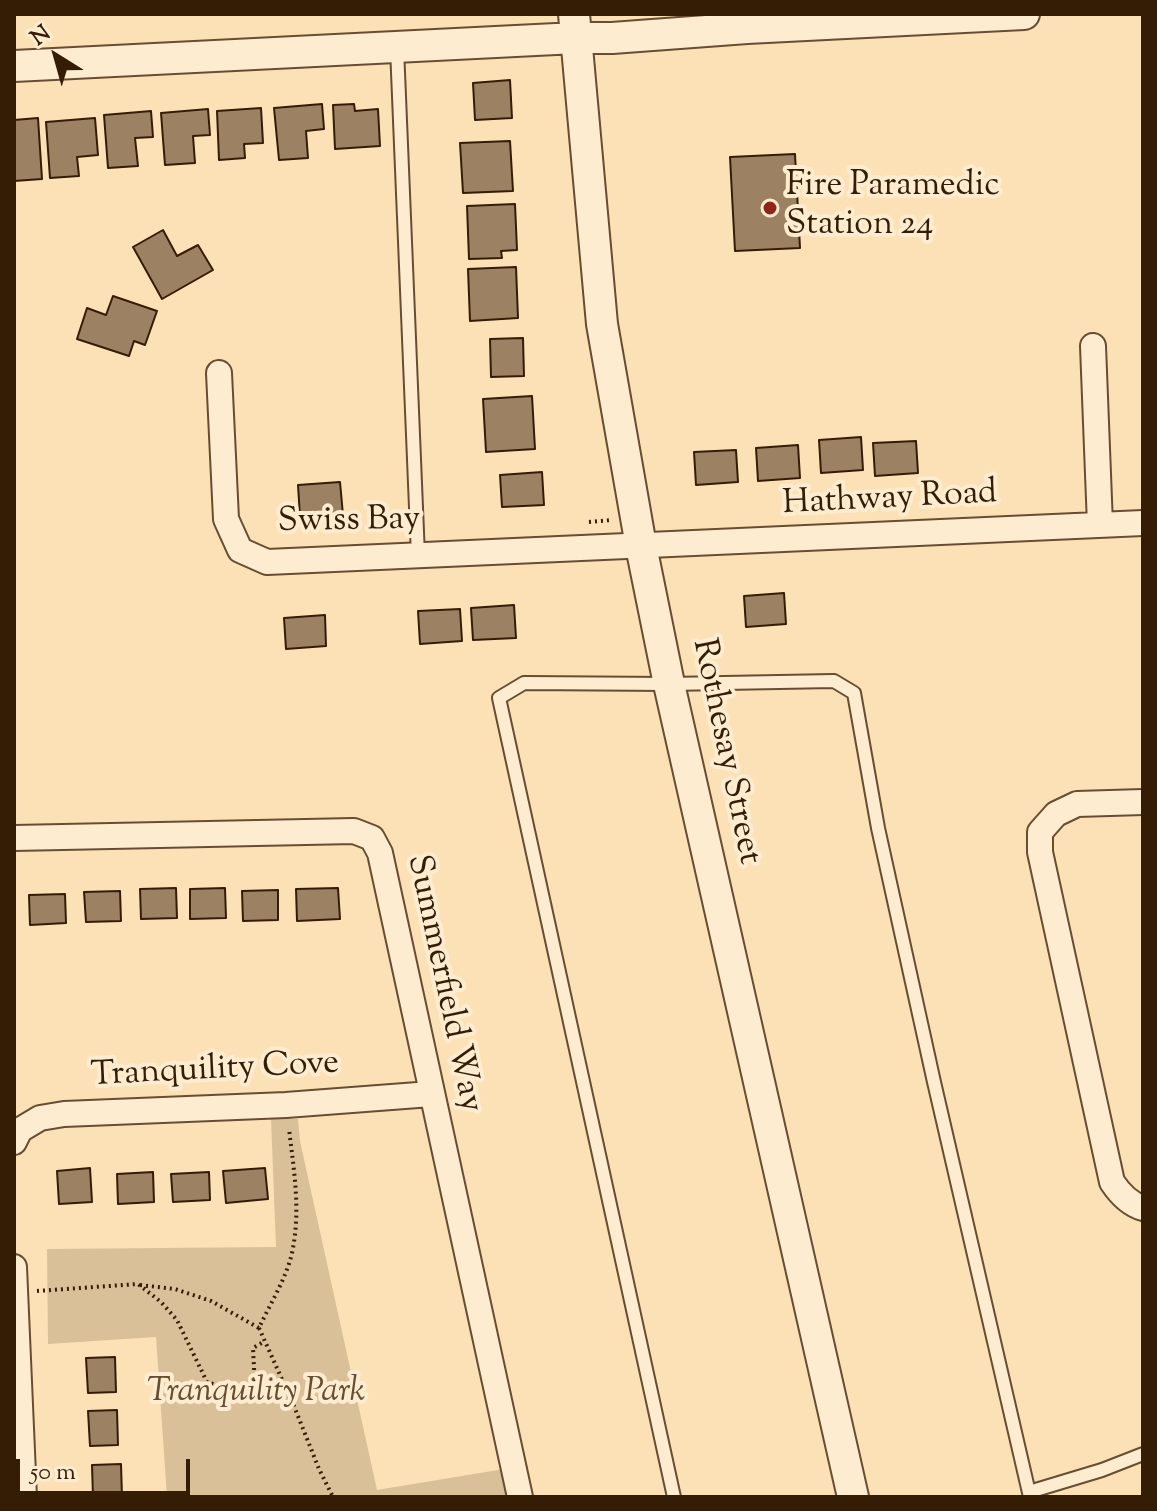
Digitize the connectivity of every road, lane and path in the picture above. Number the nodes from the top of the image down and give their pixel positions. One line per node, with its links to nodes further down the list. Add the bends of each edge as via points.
1 (1024, 14): 2 (street)
2 (897, 18): 3 (street)
3 (746, 21): 4 (street, via 612,38)
4 (575, 26): 5 (street); 11 (street, Rothesay Street, via 602,324)
5 (397, 47): 6 (street); 12 (lane)
6 (14, 66)
7 (1093, 346): 10 (street)
8 (219, 373): 12 (street, Swiss Bay, via 226,519 240,550 267,562)
9 (1143, 523): 10 (street, Hathway Road)
10 (1100, 525): 11 (street, Hathway Road)
11 (641, 546): 12 (street, Swiss Bay); 13 (street, Rothesay Street)
12 (418, 556)
13 (669, 684): 28 (lane, via 834,681 854,693 881,843); 32 (lane, via 524,683 499,698); 33 (street, Rothesay Street)
14 (1143, 802): 19 (street, via 1077,804 1056,814 1040,832 1040,852 1112,1182 1126,1199)
15 (14, 838): 16 (street, Summerfield Way, via 354,831 372,838 380,853)
16 (431, 1094): 17 (street, Tranquility Cove); 31 (street, Summerfield Way)
17 (286, 1105): 18 (street, Tranquility Cove, via 64,1114 40,1118 20,1130); 23 (path, via 296,1228 291,1256)
18 (14, 1142)
19 (1143, 1208)
20 (14, 1267): 22 (street)
21 (138, 1284): 22 (path); 23 (path, via 211,1301); 25 (path, via 177,1320 207,1382 229,1389)
22 (15, 1292): 29 (street)
23 (259, 1328): 24 (path)
24 (265, 1341): 25 (path, via 253,1348); 26 (path)
25 (255, 1388): 26 (path)
26 (290, 1396): 30 (path)
27 (1143, 1454): 28 (lane)
28 (1029, 1494)
29 (24, 1497)
30 (333, 1497)
31 (520, 1497)
32 (674, 1497)
33 (853, 1497)

